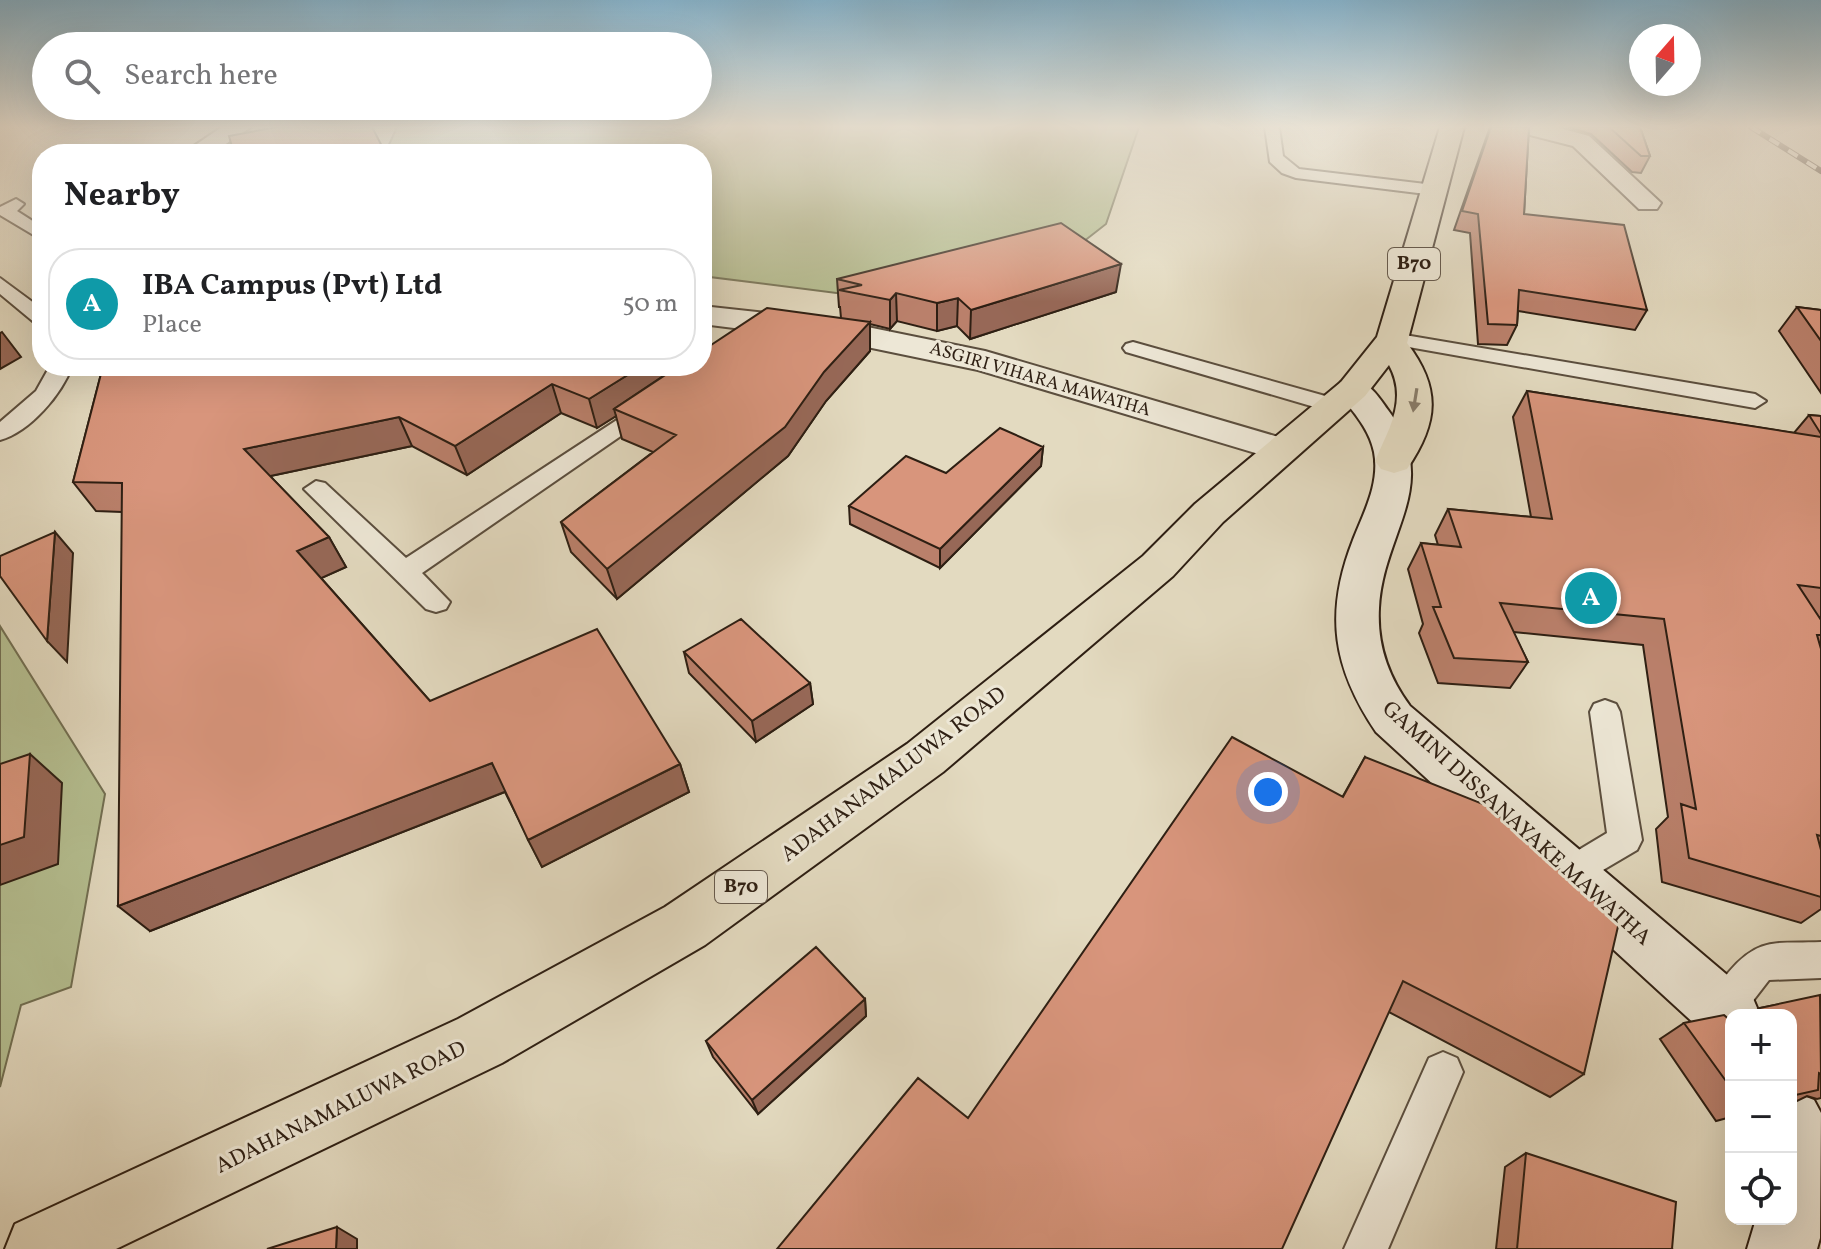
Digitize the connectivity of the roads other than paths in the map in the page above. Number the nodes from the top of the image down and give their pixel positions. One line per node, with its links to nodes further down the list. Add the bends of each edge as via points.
1 (1401, 185): 4 (lane)
2 (1435, 185): 4 (main road, ADAHANAMALUWA ROAD / B70)
3 (1629, 185): 5 (street)
4 (1434, 190): 11 (main road, ADAHANAMALUWA ROAD / B70)
5 (1648, 203)
6 (15, 204): 7 (lane, via 5,211)
7 (32, 229)
8 (0, 284): 9 (lane)
9 (32, 311)
10 (712, 318): 18 (street, ASGIRI VIHARA MAWATHA, via 760,331 899,341 985,361)
11 (1392, 341): 15 (main road, ADAHANAMALUWA ROAD / B70); 16 (lane); 19 (main road, one-way to 19, via 1411,369 1418,398)
12 (1133, 348): 15 (lane)
13 (58, 376): 17 (lane, via 36,404)
14 (667, 394): 21 (lane)
15 (1344, 397): 18 (main road, ADAHANAMALUWA ROAD / B70); 19 (street, GAMINI DISSANAYAKE MAWATHA, via 1382,425)
16 (1755, 401)
17 (0, 433)
18 (1279, 449): 32 (main road, ADAHANAMALUWA ROAD / B70, via 1158,566 1061,649 925,758 685,926 480,1041)
19 (1394, 461): 24 (street, GAMINI DISSANAYAKE MAWATHA, via 1385,513 1362,573 1358,647 1366,680 1393,719)
20 (316, 489): 21 (lane)
21 (404, 572): 22 (lane)
22 (436, 602)
23 (1605, 712): 24 (lane, via 1625,840)
24 (1569, 874): 27 (street, GAMINI DISSANAYAKE MAWATHA)
25 (1821, 960): 26 (lane, via 1760,963)
26 (1733, 1009)
27 (1725, 1014)
28 (1443, 1072): 33 (lane)
29 (1797, 1134): 30 (street)
30 (1821, 1177)
31 (1790, 1225): 34 (street)
32 (40, 1249)
33 (1366, 1249)
34 (1782, 1249)

